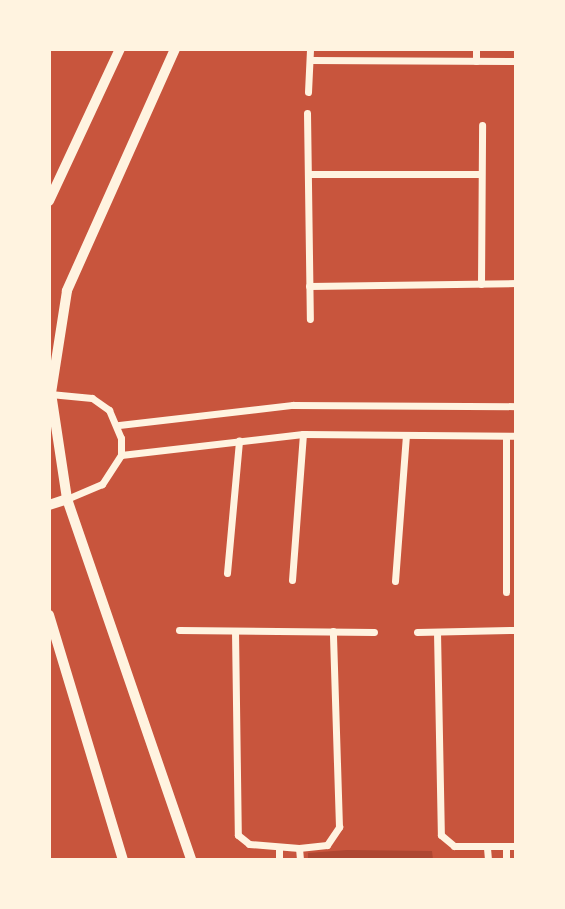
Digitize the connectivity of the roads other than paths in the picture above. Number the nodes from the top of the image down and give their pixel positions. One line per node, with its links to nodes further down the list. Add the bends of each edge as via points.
1 (120, 49): 13 (street)
2 (175, 49): 18 (street, via 67,291)
3 (310, 49): 5 (street)
4 (476, 49): 6 (street)
5 (310, 60): 6 (street); 8 (street)
6 (476, 61): 7 (street)
7 (516, 61)
8 (308, 92)
9 (307, 113): 11 (street)
10 (482, 125): 12 (street)
11 (308, 174): 12 (street); 16 (street)
12 (481, 174): 15 (street)
13 (49, 201)
14 (516, 283): 15 (street)
15 (481, 284): 16 (street)
16 (309, 286): 17 (street)
17 (310, 319)
18 (50, 394): 20 (street, via 92,398); 27 (street)
19 (516, 406): 20 (street, via 293,405)
20 (118, 425): 26 (street)
21 (303, 434): 22 (street); 25 (street); 30 (street)
22 (406, 435): 23 (street); 31 (street)
23 (506, 436): 24 (street); 32 (street)
24 (516, 436)
25 (239, 441): 26 (street); 29 (street)
26 (121, 455): 27 (street, via 102,484)
27 (67, 499): 28 (street); 47 (street)
28 (49, 505)
29 (227, 573)
30 (292, 580)
31 (395, 582)
32 (506, 592)
33 (49, 615): 46 (street)
34 (179, 630): 36 (street)
35 (516, 630): 40 (street)
36 (235, 631): 37 (street); 42 (street, via 238,835 249,844)
37 (333, 631): 38 (street); 43 (street, via 339,827 327,845)
38 (374, 632)
39 (417, 632): 40 (street)
40 (437, 632): 44 (street, via 441,835 454,846)
41 (516, 846): 45 (street)
42 (279, 848): 43 (street); 48 (street)
43 (299, 848): 49 (street)
44 (487, 848): 45 (street); 50 (street)
45 (506, 848): 51 (street)
46 (123, 860)
47 (191, 860)
48 (279, 860)
49 (300, 860)
50 (488, 860)
51 (506, 860)

